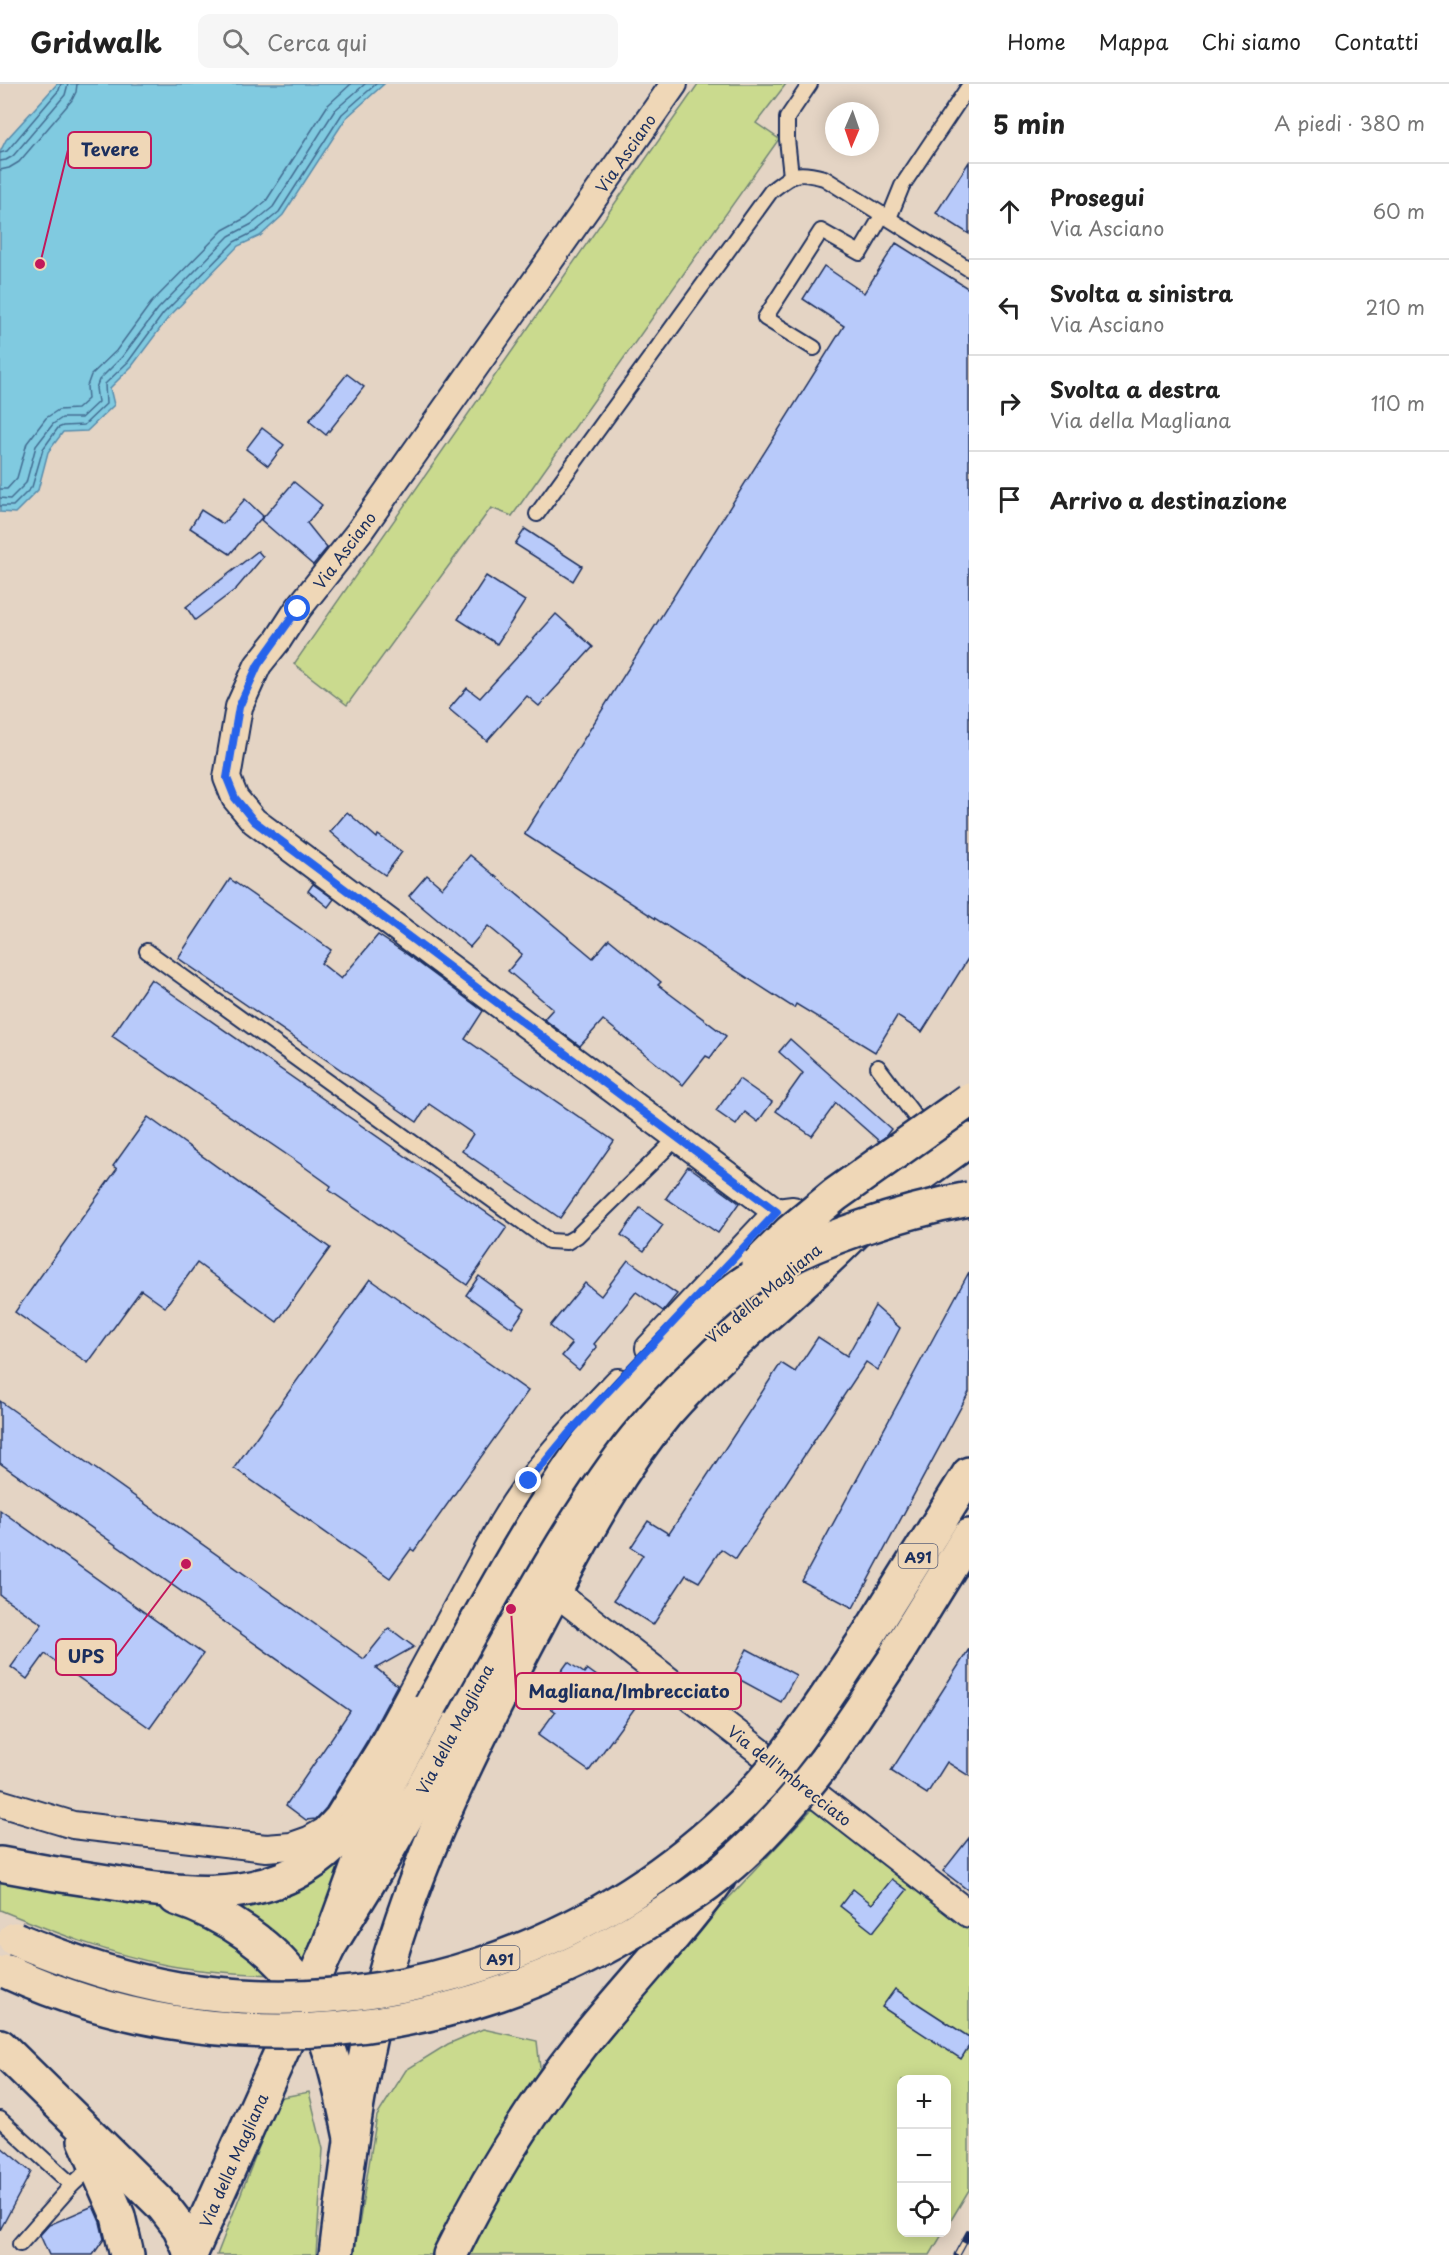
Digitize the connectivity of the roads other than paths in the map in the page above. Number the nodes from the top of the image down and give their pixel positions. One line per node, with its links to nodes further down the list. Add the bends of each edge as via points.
1 (674, 84): 12 (street, Via Asciano, via 359,532 258,665 239,707 227,778 235,798 254,821)
2 (810, 84): 4 (lane, via 787,118)
3 (969, 86): 5 (lane)
4 (791, 176): 5 (lane, via 805,173 824,178); 8 (lane, via 771,191)
5 (886, 216): 6 (lane); 7 (lane, via 860,253 821,231 765,318)
6 (969, 269)
7 (814, 348)
8 (537, 514)
9 (147, 951): 12 (lane, via 549,1241 567,1242 578,1236)
10 (878, 1067): 13 (lane)
11 (969, 1100): 17 (main road, bridge, via 809,1216)
12 (678, 1137): 16 (street, Via Asciano)
13 (946, 1147): 14 (main road, Via della Magliana)
14 (888, 1198): 16 (street, Via della Magliana); 20 (main road, Via della Magliana, via 813,1250 706,1338 634,1416); 23 (main road, Via della Magliana, via 824,1265 741,1338 666,1414 612,1487)
15 (969, 1199): 17 (main road, bridge, via 903,1215 836,1238 773,1266)
16 (777, 1212): 19 (street, via 569,1433)
17 (735, 1290): 25 (main road, bridge, via 657,1361 600,1426 477,1620)
18 (969, 1474): 31 (main road, A91, bridge, via 867,1637 773,1771 688,1853 614,1906 576,1926 471,1968 412,1983 347,1993 279,1997 155,1984 78,1964)
19 (529, 1481): 20 (street); 26 (street, via 380,1749 338,1817 316,1836 283,1848 252,1847 73,1826)
20 (573, 1506): 32 (main road, Via della Magliana, via 457,1728)
21 (969, 1536): 24 (main road, A91)
22 (969, 1573): 24 (main road)
23 (555, 1592): 30 (street, Via dell'Imbrecciato); 38 (main road, Via della Magliana, via 443,1811 410,1895 377,2007)
24 (897, 1653): 28 (main road, A91, bridge, via 811,1780)
25 (389, 1781): 29 (main road, via 332,1847 288,1876 256,1887 219,1892); 32 (main road)
26 (0, 1803)
27 (0, 1864): 29 (main road)
28 (723, 1871): 33 (main road, A91, bridge, via 626,1936 546,1977 444,2011 354,2028 254,2031 179,2023 65,1995); 45 (main road, bridge, via 546,2092 483,2191)
29 (137, 1887): 34 (main road, via 185,1901 239,1929 278,1960)
30 (969, 1914)
31 (8, 1935)
32 (328, 1948): 34 (main road, Via della Magliana)
33 (4, 1970)
34 (306, 1996): 38 (main road, via 337,2077); 42 (main road, Via della Magliana)
35 (0, 2046): 37 (main road)
36 (0, 2119): 40 (lane)
37 (79, 2124): 39 (main road); 42 (main road, via 175,2220)
38 (351, 2138): 44 (main road, Via della Magliana)
39 (97, 2163): 40 (lane); 43 (main road, via 118,2216)
40 (72, 2185): 41 (lane)
41 (20, 2244)
42 (190, 2254)
43 (127, 2255)
44 (336, 2255)
45 (450, 2255)

